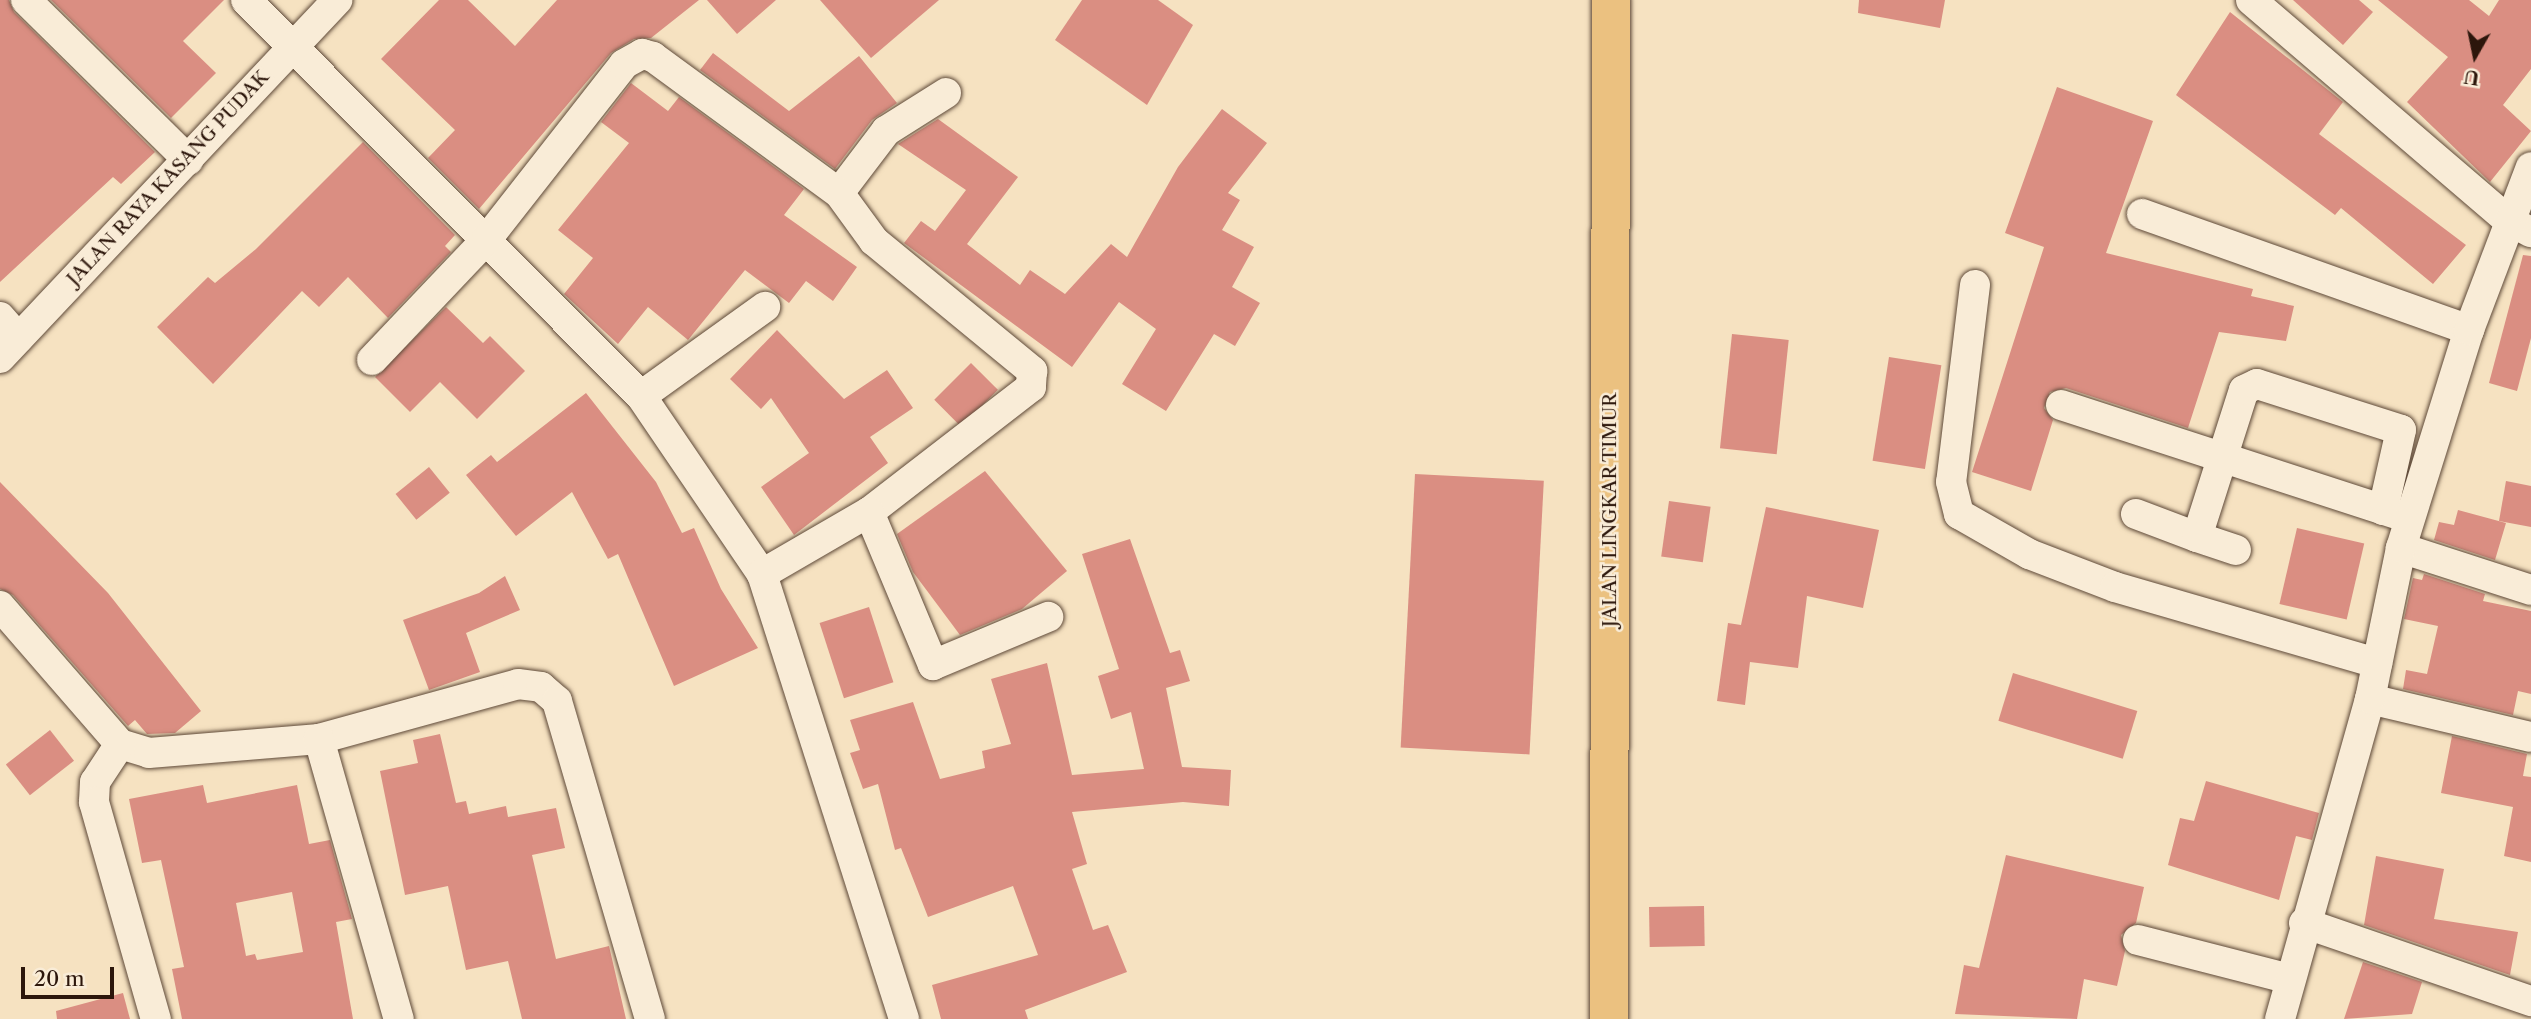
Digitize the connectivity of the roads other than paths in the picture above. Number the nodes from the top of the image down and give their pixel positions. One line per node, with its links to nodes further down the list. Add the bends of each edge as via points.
1 (26, 0): 8 (street)
2 (246, 0): 6 (street)
3 (337, 0): 6 (street, JALAN RAYA KASANG PUDAK)
4 (1611, 0): 45 (highway, JALAN LINGKAR TIMUR)
5 (2251, 0): 12 (street)
6 (295, 46): 8 (street, JALAN RAYA KASANG PUDAK); 13 (street)
7 (946, 93): 10 (street, via 886,131)
8 (188, 160): 17 (street, JALAN RAYA KASANG PUDAK)
9 (2531, 167): 12 (street)
10 (839, 193): 13 (street, via 642,54 624,64); 22 (street, via 874,241 1032,371 1031,387)
11 (2142, 214): 16 (street)
12 (2519, 226): 16 (street)
13 (487, 239): 18 (street); 19 (street)
14 (1975, 285): 32 (street, via 1951,482 1959,514 2029,554 2115,587)
15 (765, 307): 19 (street)
16 (2469, 330): 24 (street)
17 (6, 338)
18 (372, 360)
19 (641, 396): 28 (street)
20 (2061, 405): 21 (street)
21 (2222, 457): 24 (street); 24 (street, via 2252,384 2396,426 2403,436); 25 (street)
22 (869, 513): 28 (street); 31 (street, via 933,665)
23 (2136, 514): 25 (street)
24 (2397, 514): 26 (street)
25 (2197, 537): 27 (street)
26 (2401, 548): 29 (street); 32 (street)
27 (2236, 550)
28 (762, 574): 44 (street)
29 (2531, 590)
30 (0, 606): 36 (street)
31 (1048, 617)
32 (2377, 663): 33 (street)
33 (2370, 699): 34 (street); 37 (street)
34 (2531, 737)
35 (320, 739): 36 (street, via 149,753); 42 (street); 43 (street, via 518,684 541,687 557,701)
36 (120, 744): 41 (street, via 95,782 94,802)
37 (2304, 923): 39 (street); 40 (street)
38 (2138, 940): 39 (street)
39 (2290, 979): 46 (street)
40 (2531, 1001)
41 (156, 1019)
42 (399, 1019)
43 (650, 1019)
44 (904, 1019)
45 (1609, 1019)
46 (2280, 1019)

